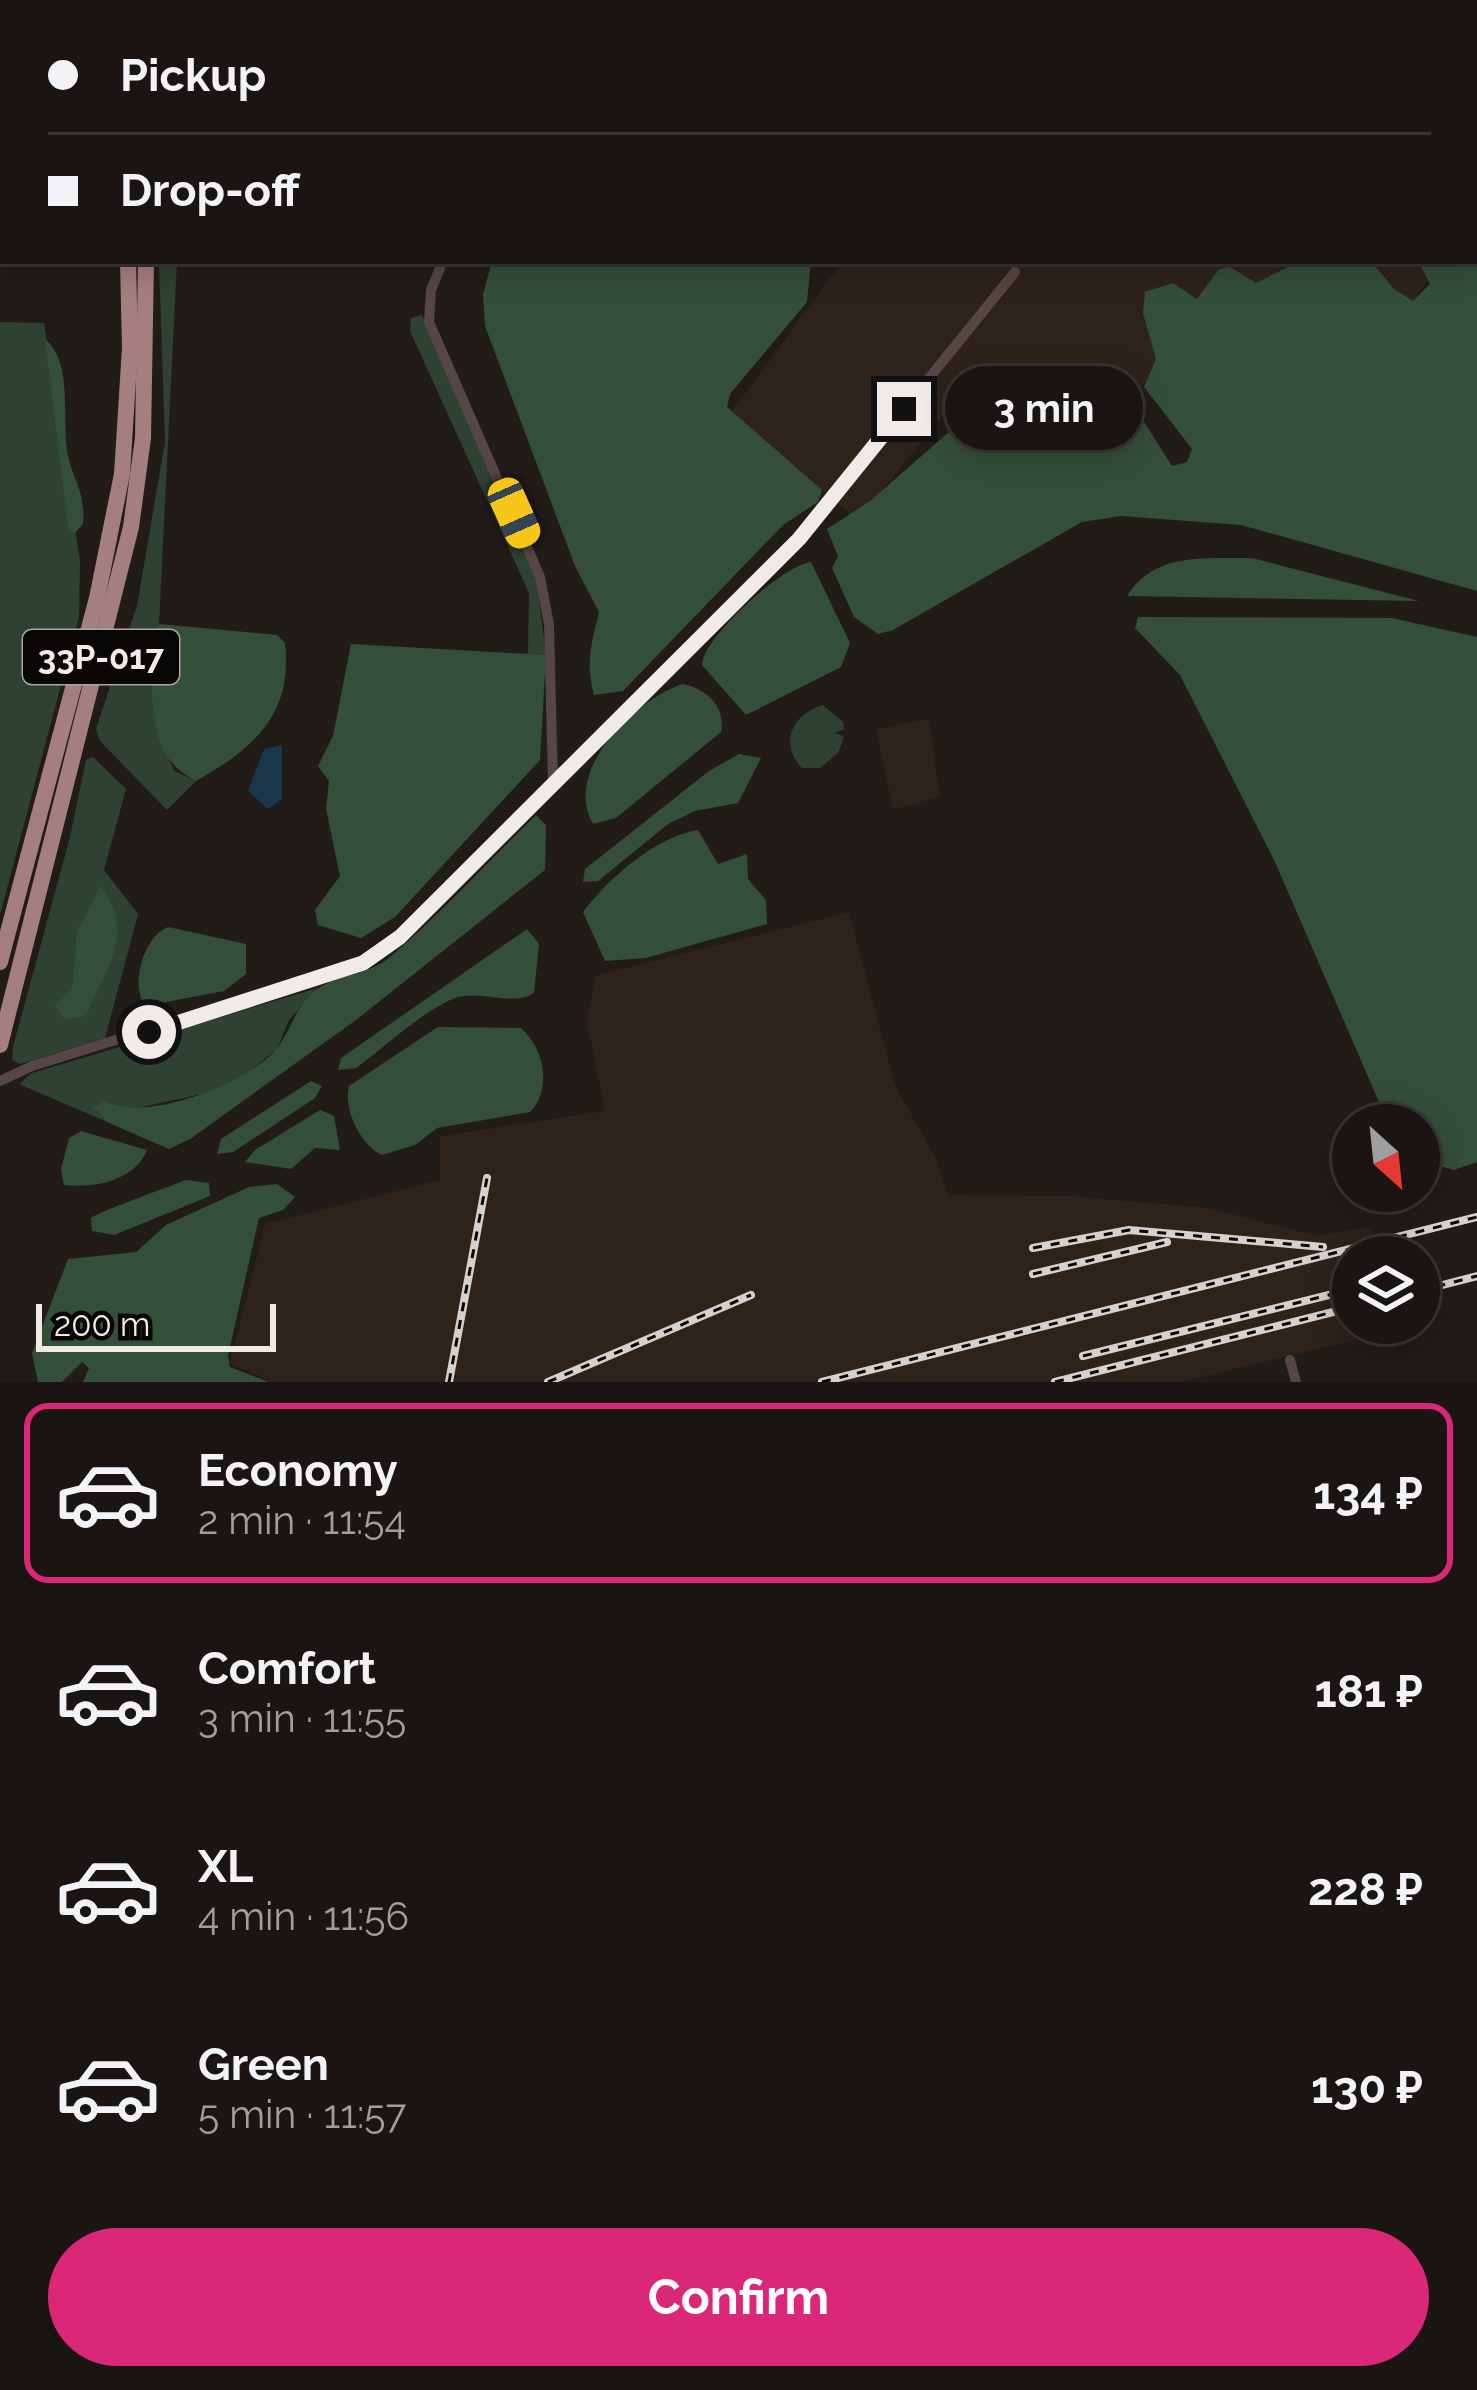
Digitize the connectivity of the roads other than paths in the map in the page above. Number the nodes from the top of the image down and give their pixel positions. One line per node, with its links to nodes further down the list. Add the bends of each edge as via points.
1 (128, 264): 6 (highway, 33Р-017, via 122,474 92,620)
2 (146, 264): 7 (highway, 33Р-017, via 143,438 131,527)
3 (442, 264): 5 (street, via 429,322 539,577 549,624)
4 (1015, 272): 5 (street, via 799,539)
5 (553, 784): 8 (street, via 400,937 363,963)
6 (0, 962)
7 (0, 1045)
8 (0, 1081)
9 (1290, 1360): 10 (street)
10 (1296, 1382)

